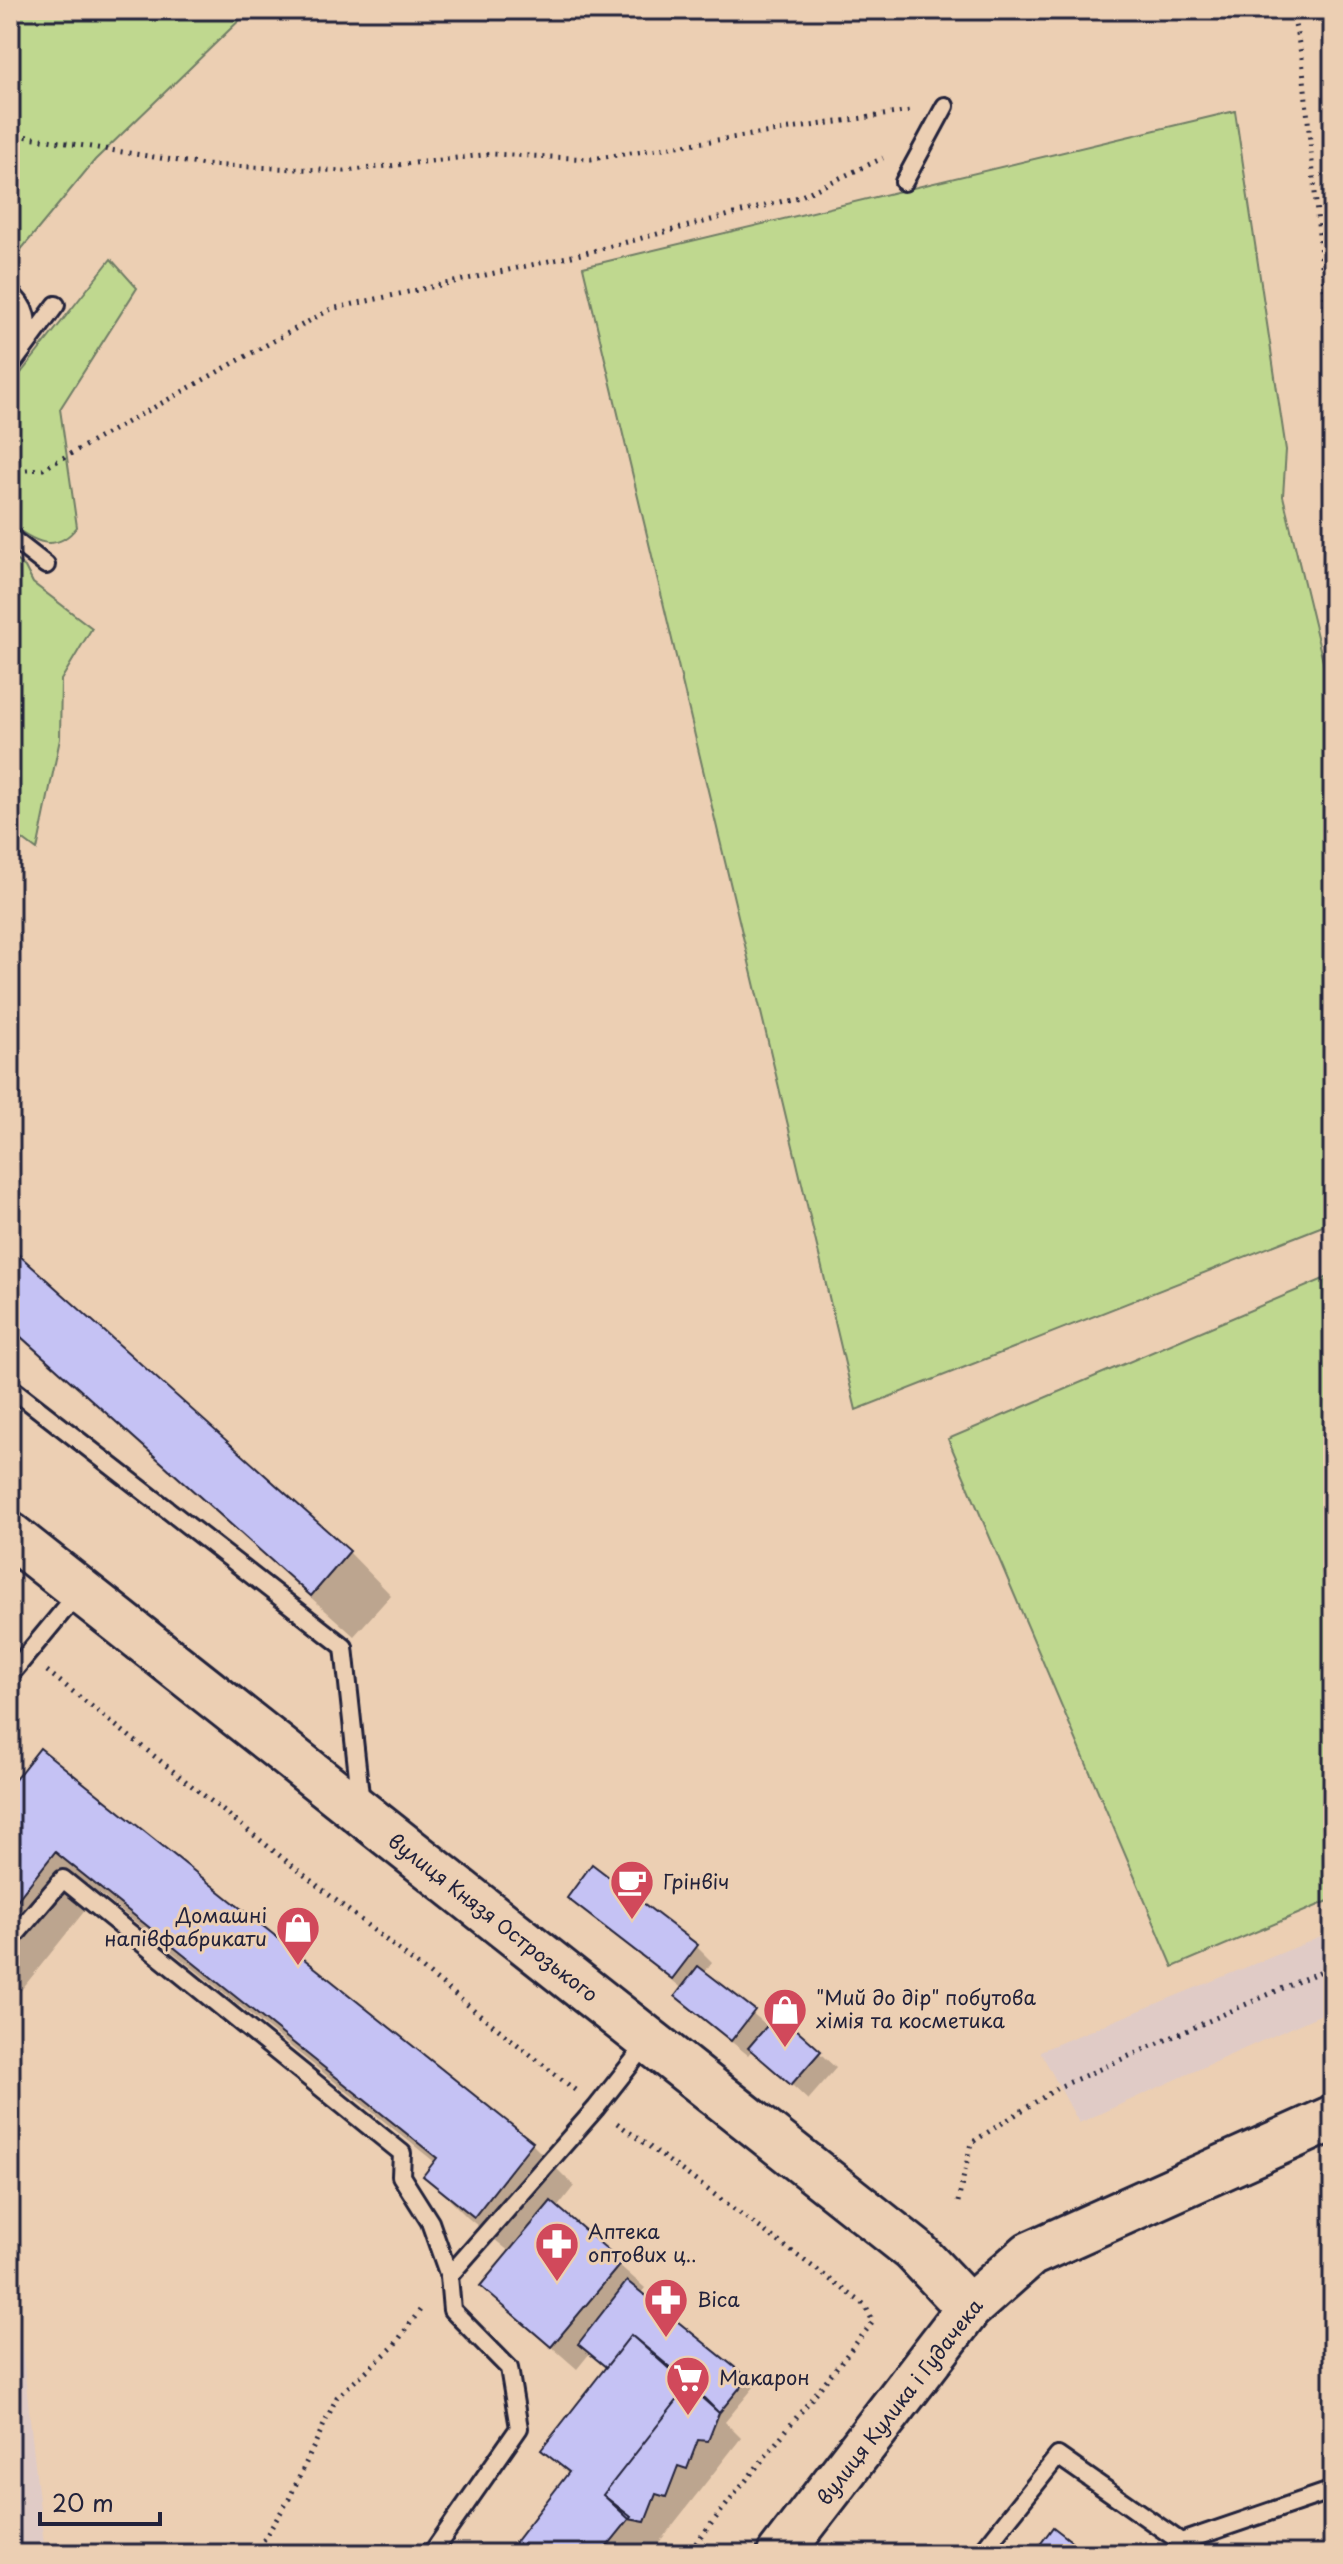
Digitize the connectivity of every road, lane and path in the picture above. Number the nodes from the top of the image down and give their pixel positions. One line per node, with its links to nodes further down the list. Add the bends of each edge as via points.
1 (1292, 10): 10 (path, via 1302,58)
2 (945, 106): 3 (path, via 591,159 492,154 345,171 204,165); 5 (lane)
3 (10, 134)
4 (888, 155): 11 (path, via 799,197 581,254 331,309 43,469)
5 (904, 182)
6 (10, 293): 8 (lane, via 29,319)
7 (56, 305): 8 (lane)
8 (27, 345): 9 (lane)
9 (10, 367)
10 (1333, 380)
11 (10, 471)
12 (10, 537): 13 (lane)
13 (46, 565)
14 (10, 1387): 19 (lane, via 344,1647)
15 (10, 1535): 16 (street, вулиця Князя Острозького)
16 (80, 1591): 17 (lane); 19 (street, вулиця Князя Острозького)
17 (25, 1654): 18 (lane); 23 (path)
18 (10, 1675)
19 (362, 1814): 22 (street, вулиця Князя Острозького)
20 (10, 1941): 26 (lane, via 63,1879 402,2153 401,2176 430,2222)
21 (1333, 1966): 25 (path, via 1059,2087 971,2143)
22 (649, 2041): 23 (lane); 27 (street, вулиця Князя Острозького, via 914,2250)
23 (596, 2108): 26 (lane); 31 (path, via 865,2305 873,2322)
24 (1333, 2118): 27 (street, вулиця Кулика і Гудачека, via 1030,2254)
25 (958, 2202)
26 (449, 2276): 29 (path, via 393,2347 337,2397 289,2499); 30 (lane, via 452,2310 509,2368 519,2428 434,2550)
27 (969, 2308): 32 (street, вулиця Кулика і Гудачека)
28 (1333, 2490): 33 (lane, via 1181,2542 1058,2456)
29 (255, 2554)
30 (426, 2554)
31 (687, 2554)
32 (780, 2554)
33 (980, 2554)

